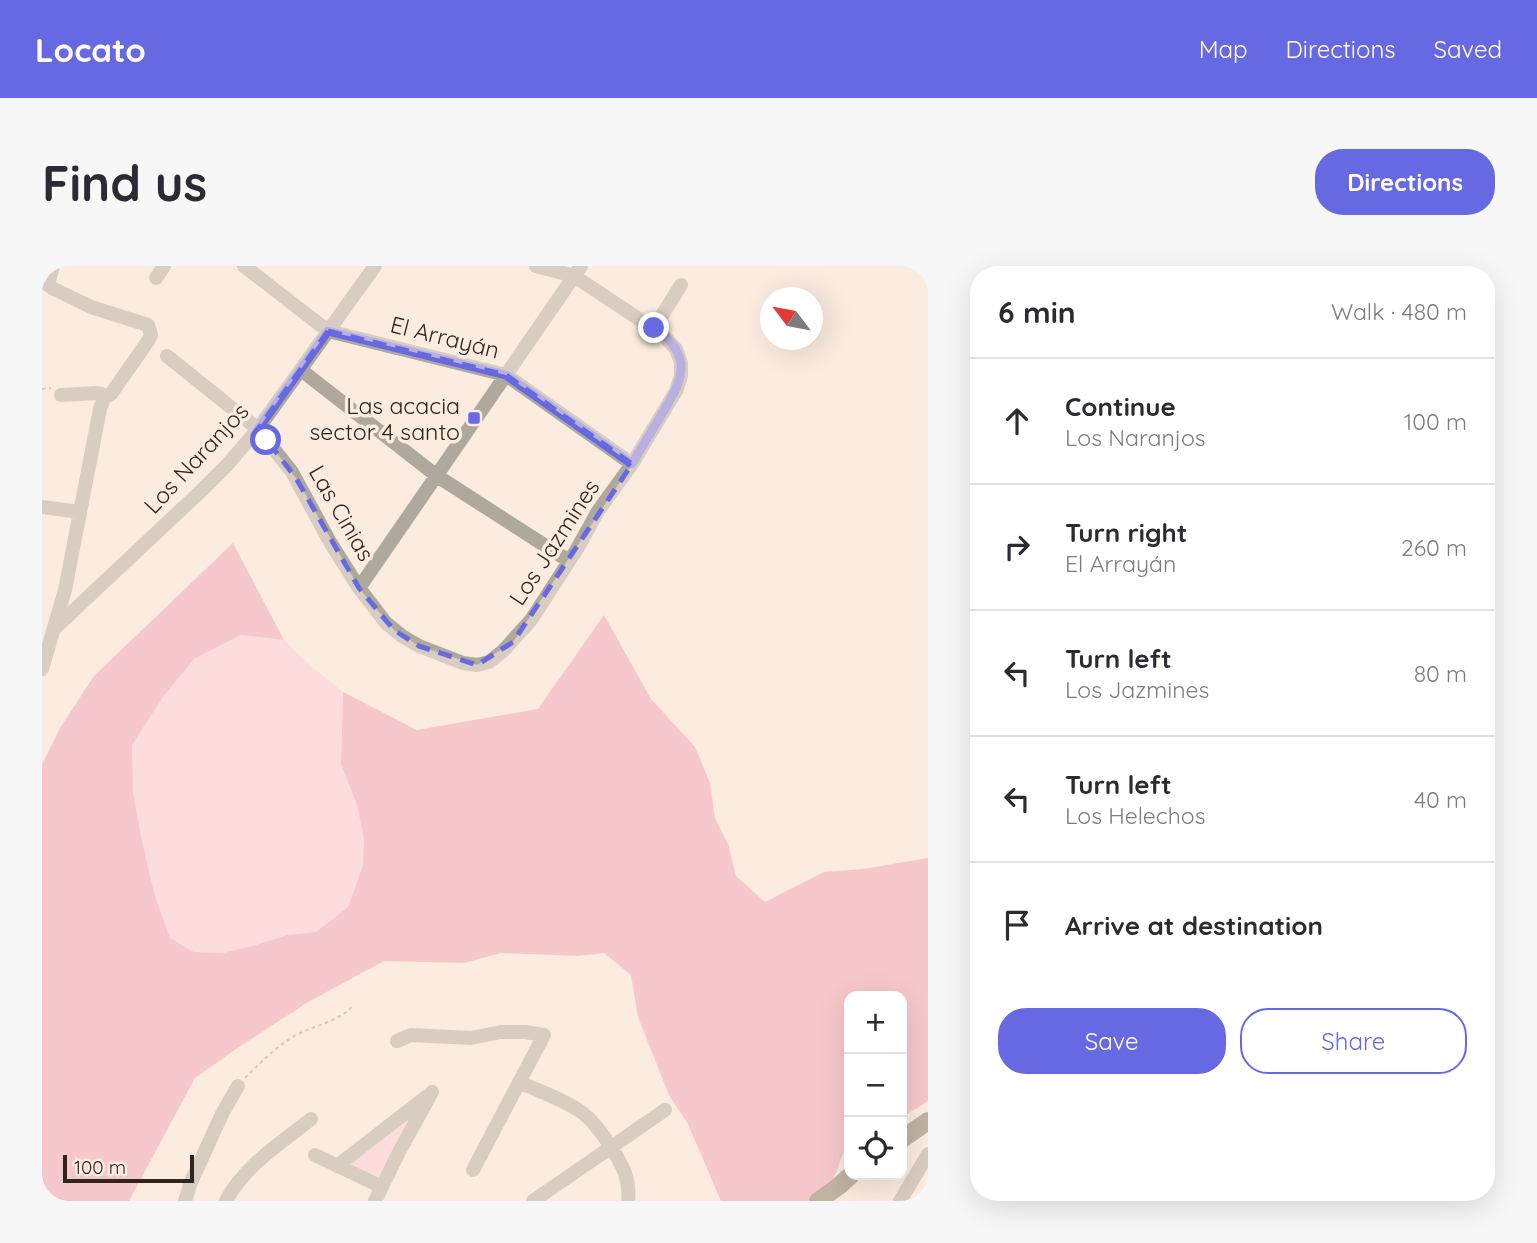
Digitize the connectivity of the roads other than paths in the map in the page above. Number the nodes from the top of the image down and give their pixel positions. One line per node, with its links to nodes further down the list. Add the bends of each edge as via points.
1 (53, 266): 13 (street, via 48,281 52,288 148,325 148,341)
2 (244, 266): 8 (street, El Arrayán)
3 (375, 266): 8 (street, Los Naranjos)
4 (536, 266): 5 (street)
5 (577, 271): 7 (street); 11 (street)
6 (681, 285): 7 (street)
7 (654, 328): 15 (street, Los Jazmines, via 673,344 681,376)
8 (328, 331): 10 (street, Los Naranjos); 11 (street, El Arrayán)
9 (167, 356): 14 (street, Las Cinias)
10 (301, 370): 14 (street, Los Naranjos); 16 (street)
11 (506, 375): 15 (street, El Arrayán); 16 (street)
12 (61, 395): 13 (street, via 102,394)
13 (102, 404): 18 (street)
14 (258, 429): 20 (street, Las Cinias, via 296,478); 21 (street, Los Naranjos, via 202,490)
15 (632, 464): 19 (street, Los Jazmines)
16 (437, 476): 19 (street); 20 (street)
17 (42, 507): 18 (street)
18 (80, 512): 21 (street, via 65,590)
19 (569, 561): 22 (street, Los Jazmines, via 523,631)
20 (359, 588): 22 (street, Las Cinias, via 386,623 410,642 467,664)
21 (49, 637): 23 (street)
22 (489, 662)
23 (42, 669)
24 (397, 1041): 25 (street, via 411,1035 544,1035)
25 (519, 1082): 31 (street, via 584,1113); 35 (street)
26 (238, 1086): 38 (street)
27 (665, 1110): 31 (street)
28 (311, 1119): 39 (street, via 255,1164)
29 (928, 1121): 30 (main road)
30 (907, 1136)
31 (611, 1147): 40 (street); 41 (street, via 625,1173)
32 (928, 1154): 43 (street)
33 (315, 1155): 34 (street)
34 (337, 1166): 37 (street); 37 (street, via 432,1092)
35 (473, 1170)
36 (846, 1180): 42 (main road)
37 (379, 1194)
38 (185, 1201)
39 (226, 1201)
40 (533, 1201)
41 (628, 1201)
42 (818, 1201)
43 (900, 1201)

